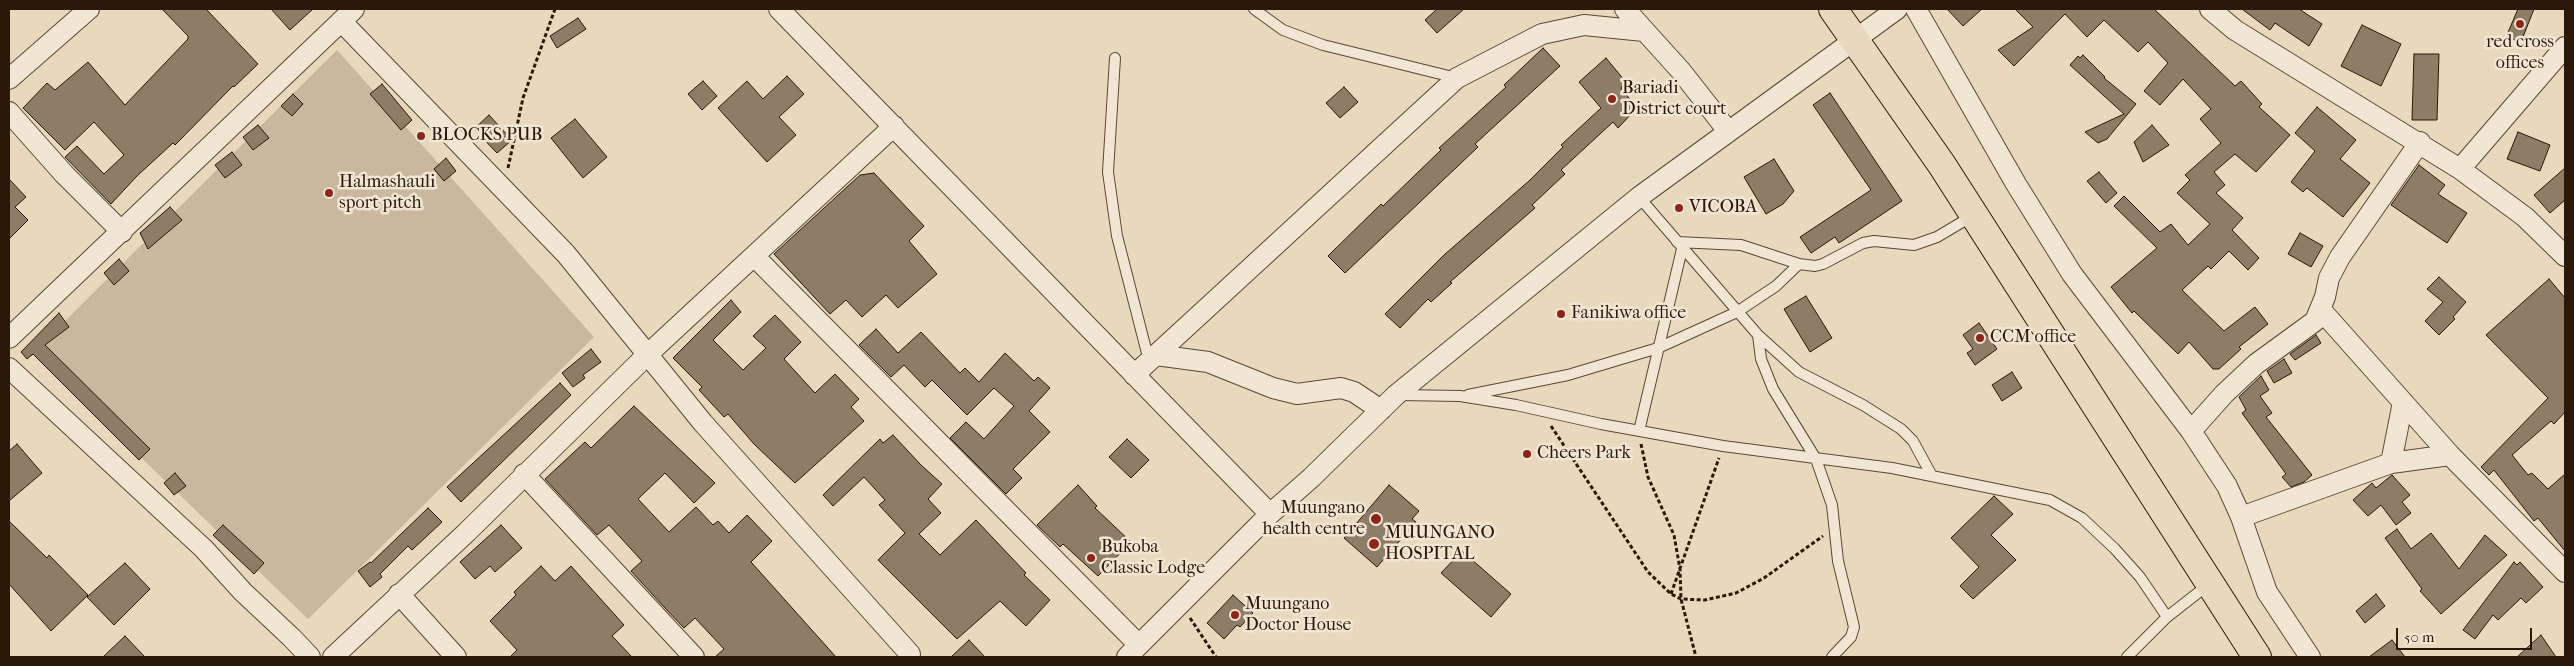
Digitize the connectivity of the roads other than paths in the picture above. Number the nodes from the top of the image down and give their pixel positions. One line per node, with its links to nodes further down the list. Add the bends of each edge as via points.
1 (88, 9): 15 (street)
2 (779, 9): 17 (street)
3 (1254, 9): 14 (lane, via 1283,30 1323,45)
4 (1625, 9): 10 (street)
5 (1833, 9): 11 (highway)
6 (1897, 9): 11 (street)
7 (1916, 9): 42 (street, via 2016,184 2072,274)
8 (2210, 9): 19 (street, via 2235,30)
9 (348, 15): 23 (street); 33 (street, via 566,254)
10 (1644, 31): 14 (street, via 1584,25 1542,34); 18 (street, via 1681,71)
11 (1854, 40): 18 (street); 22 (highway)
12 (2565, 47): 20 (street)
13 (1115, 58): 34 (lane, via 1108,172 1117,236)
14 (1457, 78): 34 (street)
15 (9, 79)
16 (9, 112): 23 (street)
17 (894, 126): 26 (street); 36 (street)
18 (1728, 131): 21 (street)
19 (2420, 142): 20 (street); 28 (street, via 2340,257 2329,278)
20 (2460, 169): 25 (street, via 2525,218)
21 (1639, 197): 24 (lane); 37 (street)
22 (1974, 214): 27 (lane, via 1937,237 1914,245 1874,241 1863,243 1823,264); 51 (highway)
23 (122, 232): 31 (street)
24 (1680, 245): 27 (lane, via 1741,245); 29 (lane); 32 (lane)
25 (2565, 256)
26 (755, 257): 33 (street); 54 (street)
27 (1799, 264): 29 (lane, via 1776,286)
28 (2321, 310): 39 (street); 42 (street, via 2312,324 2256,364)
29 (1737, 312): 30 (lane); 32 (lane)
30 (1758, 335): 44 (lane, via 1761,358 1773,389); 47 (lane, via 1799,372 1901,429 1914,441)
31 (9, 338)
32 (1658, 348): 38 (lane, via 1568,375); 41 (lane)
33 (647, 355): 46 (street); 55 (street, via 759,488)
34 (1152, 358): 36 (street); 40 (street, via 1208,362 1297,394 1341,388 1354,392)
35 (9, 368): 56 (street, via 204,550)
36 (1134, 375): 48 (street)
37 (1396, 395): 38 (lane); 40 (street)
38 (1460, 396): 41 (lane)
39 (2402, 402): 43 (street); 45 (street)
40 (1380, 410): 48 (street)
41 (1639, 431): 44 (lane)
42 (2191, 431): 49 (street, via 2227,486)
43 (2450, 455): 45 (street); 50 (street)
44 (1816, 459): 47 (lane); 60 (lane, via 1832,505 1838,561 1854,627 1851,637)
45 (2391, 463): 49 (street)
46 (524, 474): 52 (street); 59 (street)
47 (1932, 476): 53 (lane, via 2050,500 2082,518 2115,548 2140,577)
48 (1270, 514): 54 (street)
49 (2241, 517): 63 (street, via 2267,592)
50 (2562, 564)
51 (2209, 584): 53 (lane); 62 (highway)
52 (399, 594): 57 (street); 58 (street)
53 (2167, 617): 61 (lane)
54 (1133, 651)
55 (910, 654)
56 (310, 657)
57 (333, 657)
58 (456, 657)
59 (694, 657)
60 (1832, 657)
61 (2127, 657)
62 (2257, 657)
63 (2310, 657)

